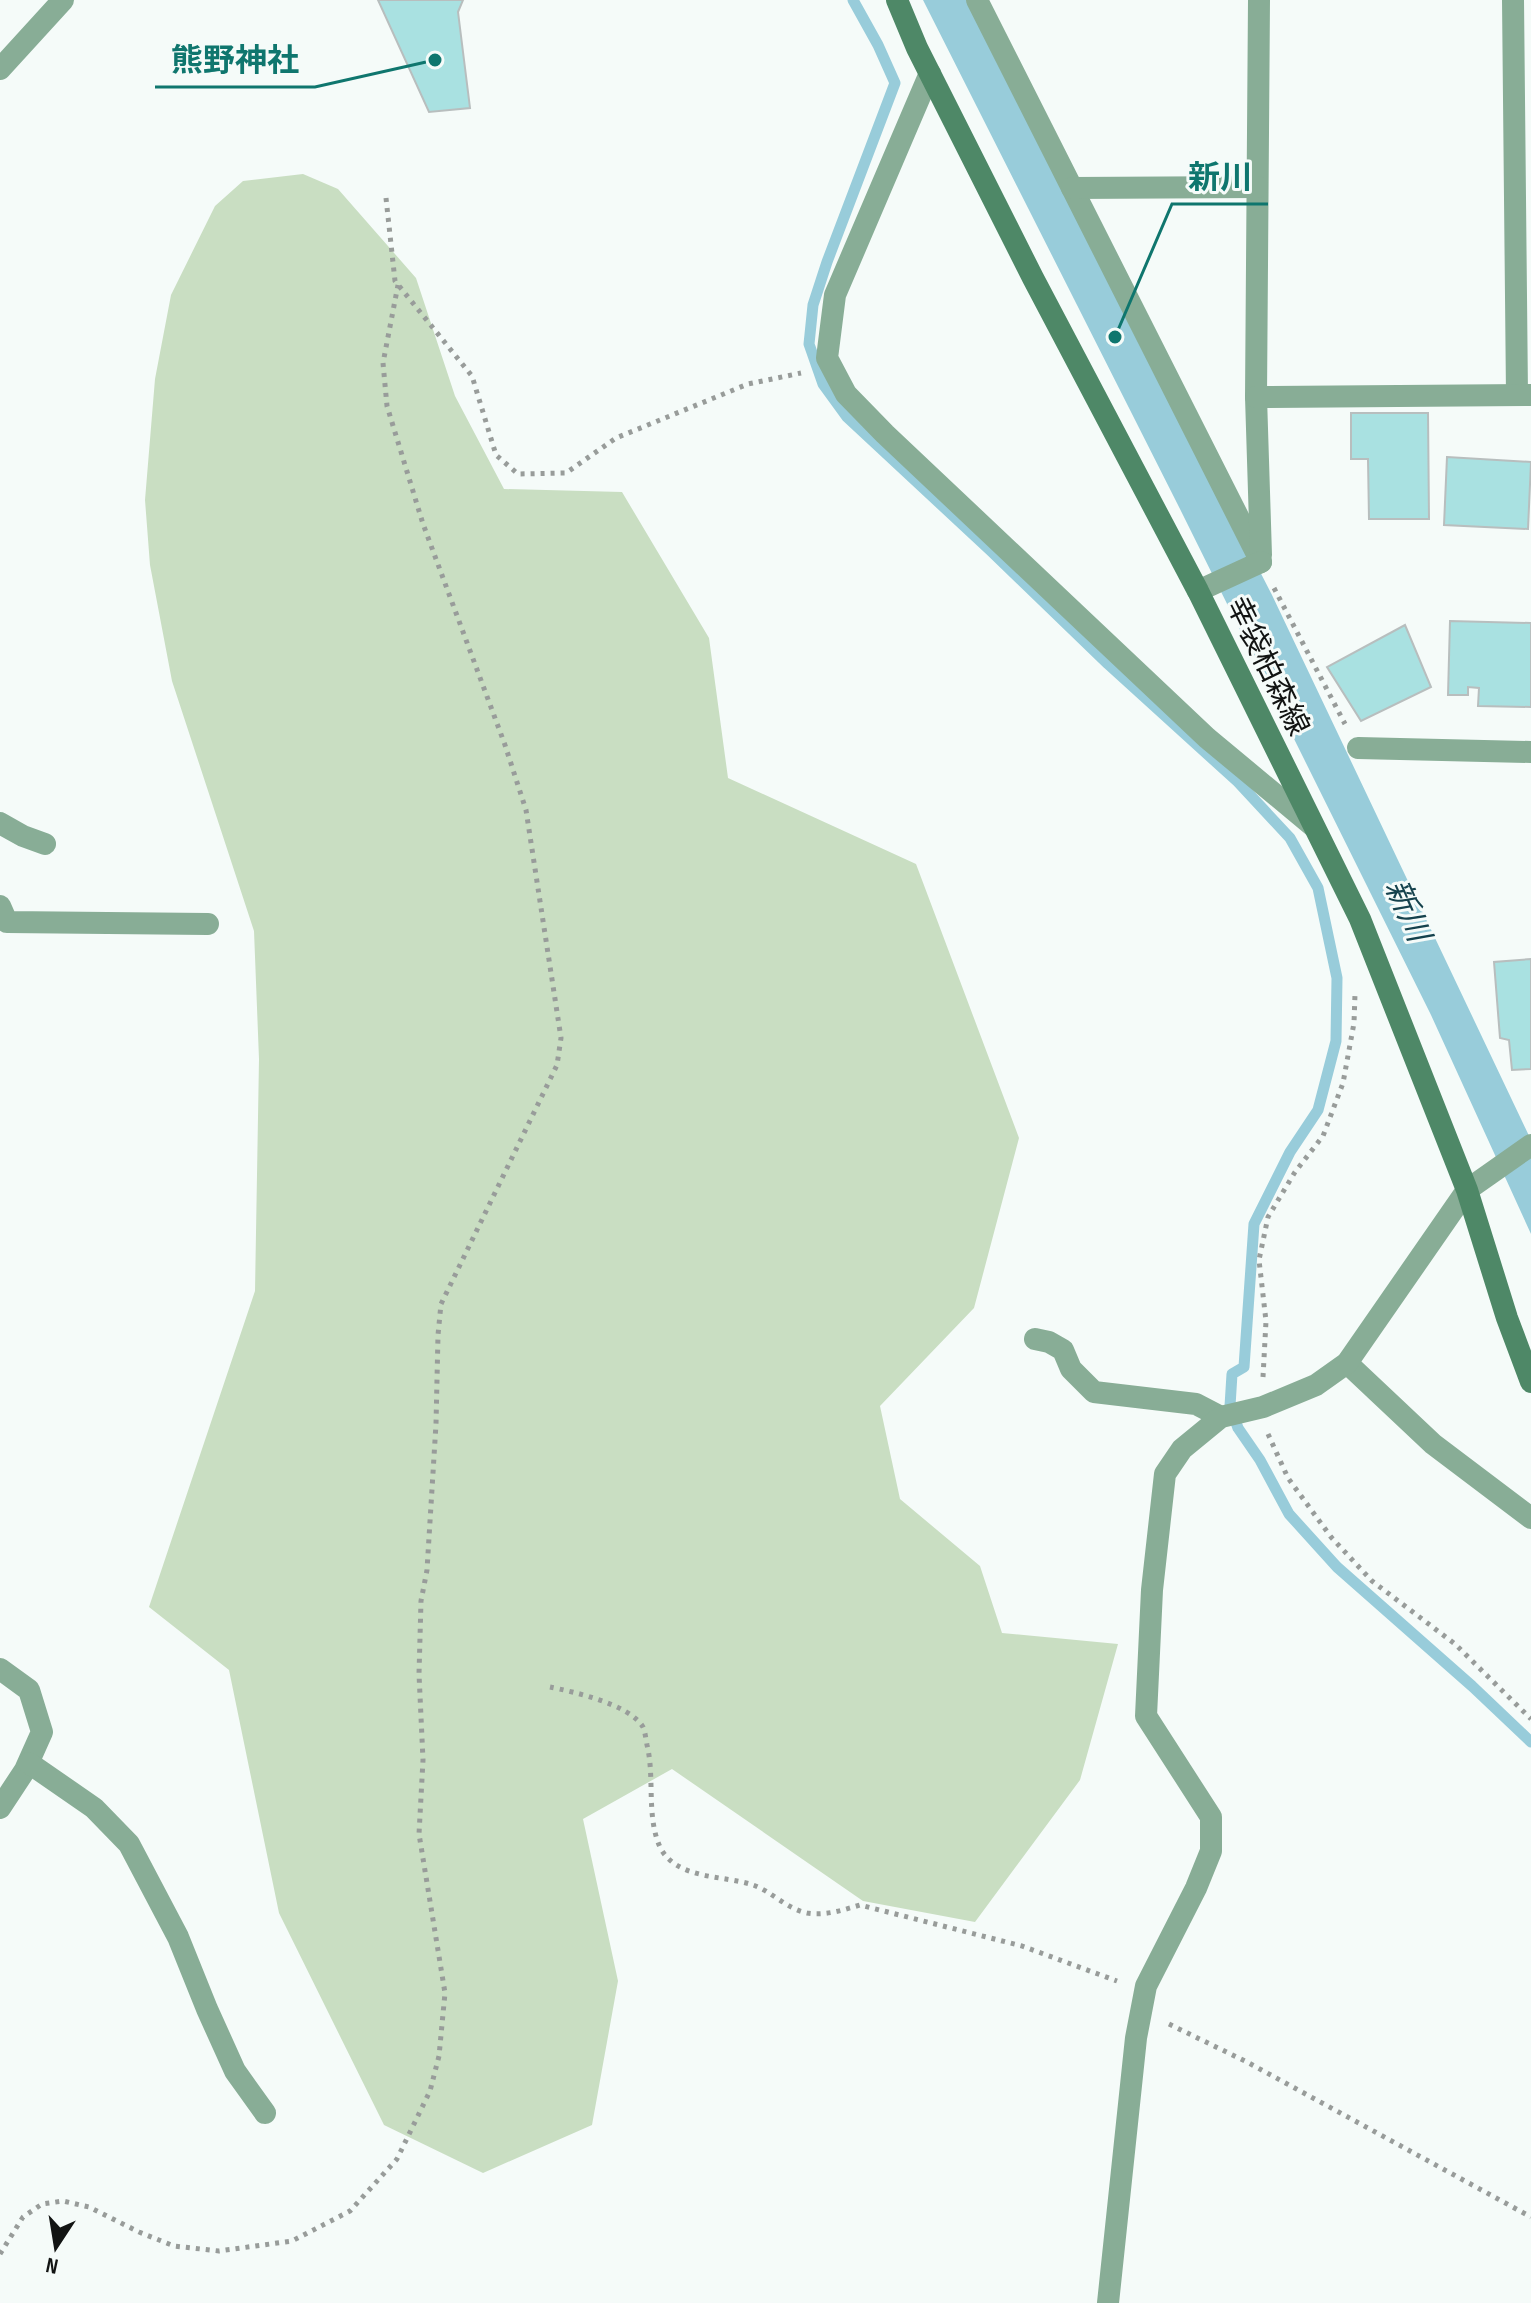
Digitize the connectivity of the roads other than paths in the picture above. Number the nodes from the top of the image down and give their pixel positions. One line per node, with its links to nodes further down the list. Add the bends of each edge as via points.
1 (63, 0): 6 (street)
2 (897, 0): 7 (main road, 幸袋柏森線)
3 (977, 0): 9 (street)
4 (1259, 0): 8 (street)
5 (1513, 0): 10 (street)
6 (2, 62)
7 (930, 73): 13 (main road, 幸袋柏森線, via 1033,278); 17 (street, via 835,295 827,358 831,366 846,394 885,434 1207,738)
8 (1257, 187): 9 (street); 11 (street)
9 (1072, 188): 12 (street)
10 (1524, 395): 11 (street)
11 (1256, 397): 12 (street)
12 (1261, 562): 13 (street)
13 (1204, 588): 17 (main road, 幸袋柏森線)
14 (1358, 748): 15 (street)
15 (1531, 752)
16 (0, 823): 18 (street)
17 (1313, 826): 22 (main road, 幸袋柏森線, via 1360,919)
18 (45, 844)
19 (0, 906): 20 (street, via 7,922)
20 (208, 924)
21 (1531, 1145): 22 (street)
22 (1467, 1190): 24 (street); 25 (main road, 幸袋柏森線)
23 (1035, 1339): 26 (street, via 1063,1350 1071,1369 1094,1392 1196,1404)
24 (1347, 1363): 26 (street, via 1316,1385); 27 (street, via 1433,1444)
25 (1531, 1382)
26 (1221, 1417): 32 (street, via 1182,1449 1165,1474 1146,1716 1211,1817 1211,1851 1146,1986)
27 (1531, 1518)
28 (0, 1669): 29 (street, via 29,1690 42,1732)
29 (29, 1763): 30 (street); 31 (street, via 94,1808 129,1844 178,1937 235,2071)
30 (0, 1808)
31 (265, 2113)
32 (1108, 2303)

